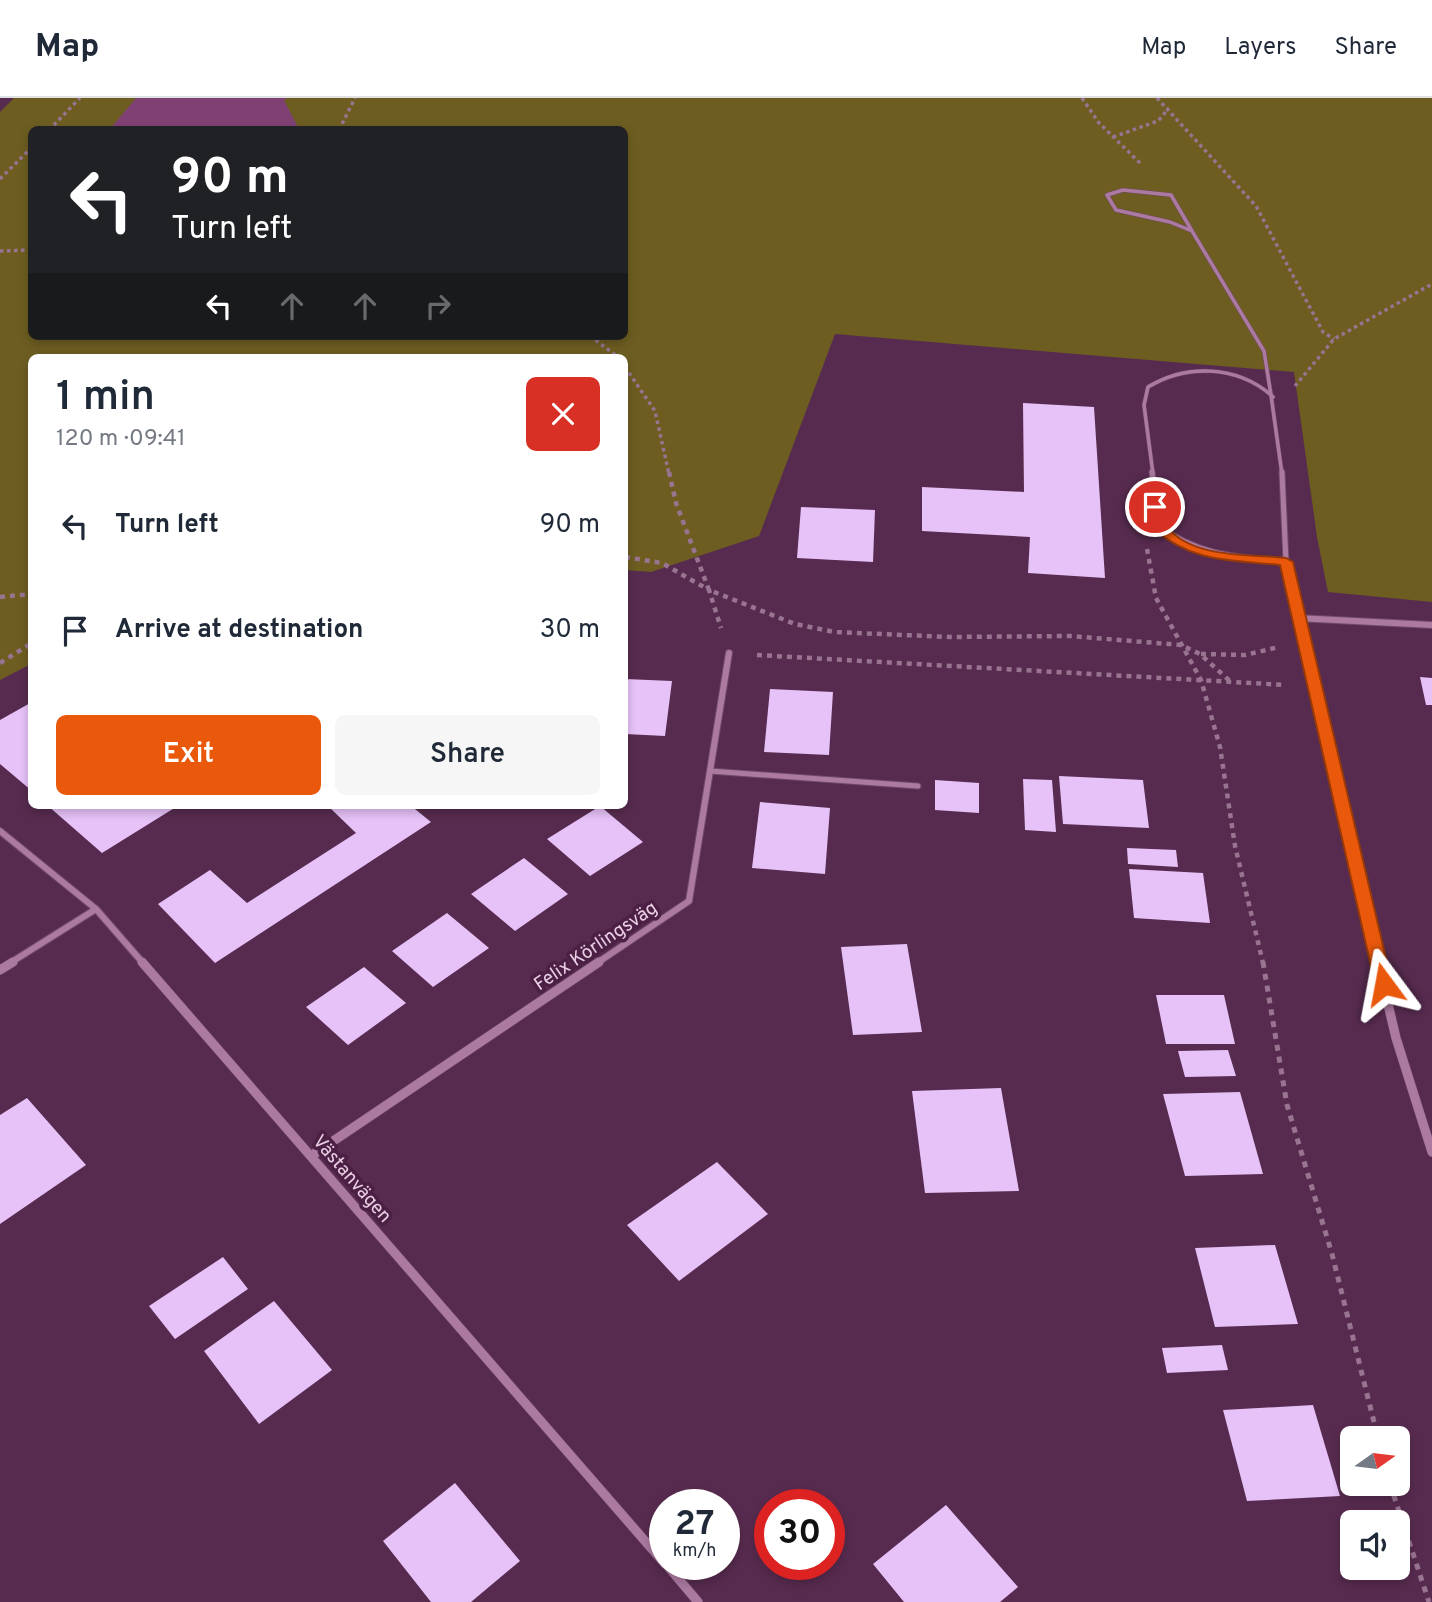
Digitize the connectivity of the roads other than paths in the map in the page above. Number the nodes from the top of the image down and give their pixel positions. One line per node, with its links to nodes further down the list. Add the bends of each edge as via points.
1 (1193, 231): 1 (lane, via 1171,195 1123,190 1107,195 1116,210); 2 (lane, via 1264,351)
2 (1273, 397): 3 (lane); 3 (lane, via 1253,382 1200,371 1156,380 1148,387 1144,405 1159,526 1198,552)
3 (1286, 562): 4 (street)
4 (1297, 618): 5 (street); 12 (street, via 1396,1038)
5 (1432, 625)
6 (729, 653): 7 (street, Felix Körlingsväg)
7 (710, 772): 8 (lane); 13 (street, Felix Körlingsväg, via 689,901)
8 (918, 786)
9 (0, 831): 10 (street, Västanvägen)
10 (96, 909): 11 (street); 13 (street, Västanvägen)
11 (0, 970)
12 (1432, 1152)
13 (311, 1156): 14 (street, Västanvägen)
14 (649, 1546)
15 (679, 1580): 16 (street, Västanvägen)
16 (698, 1602)

